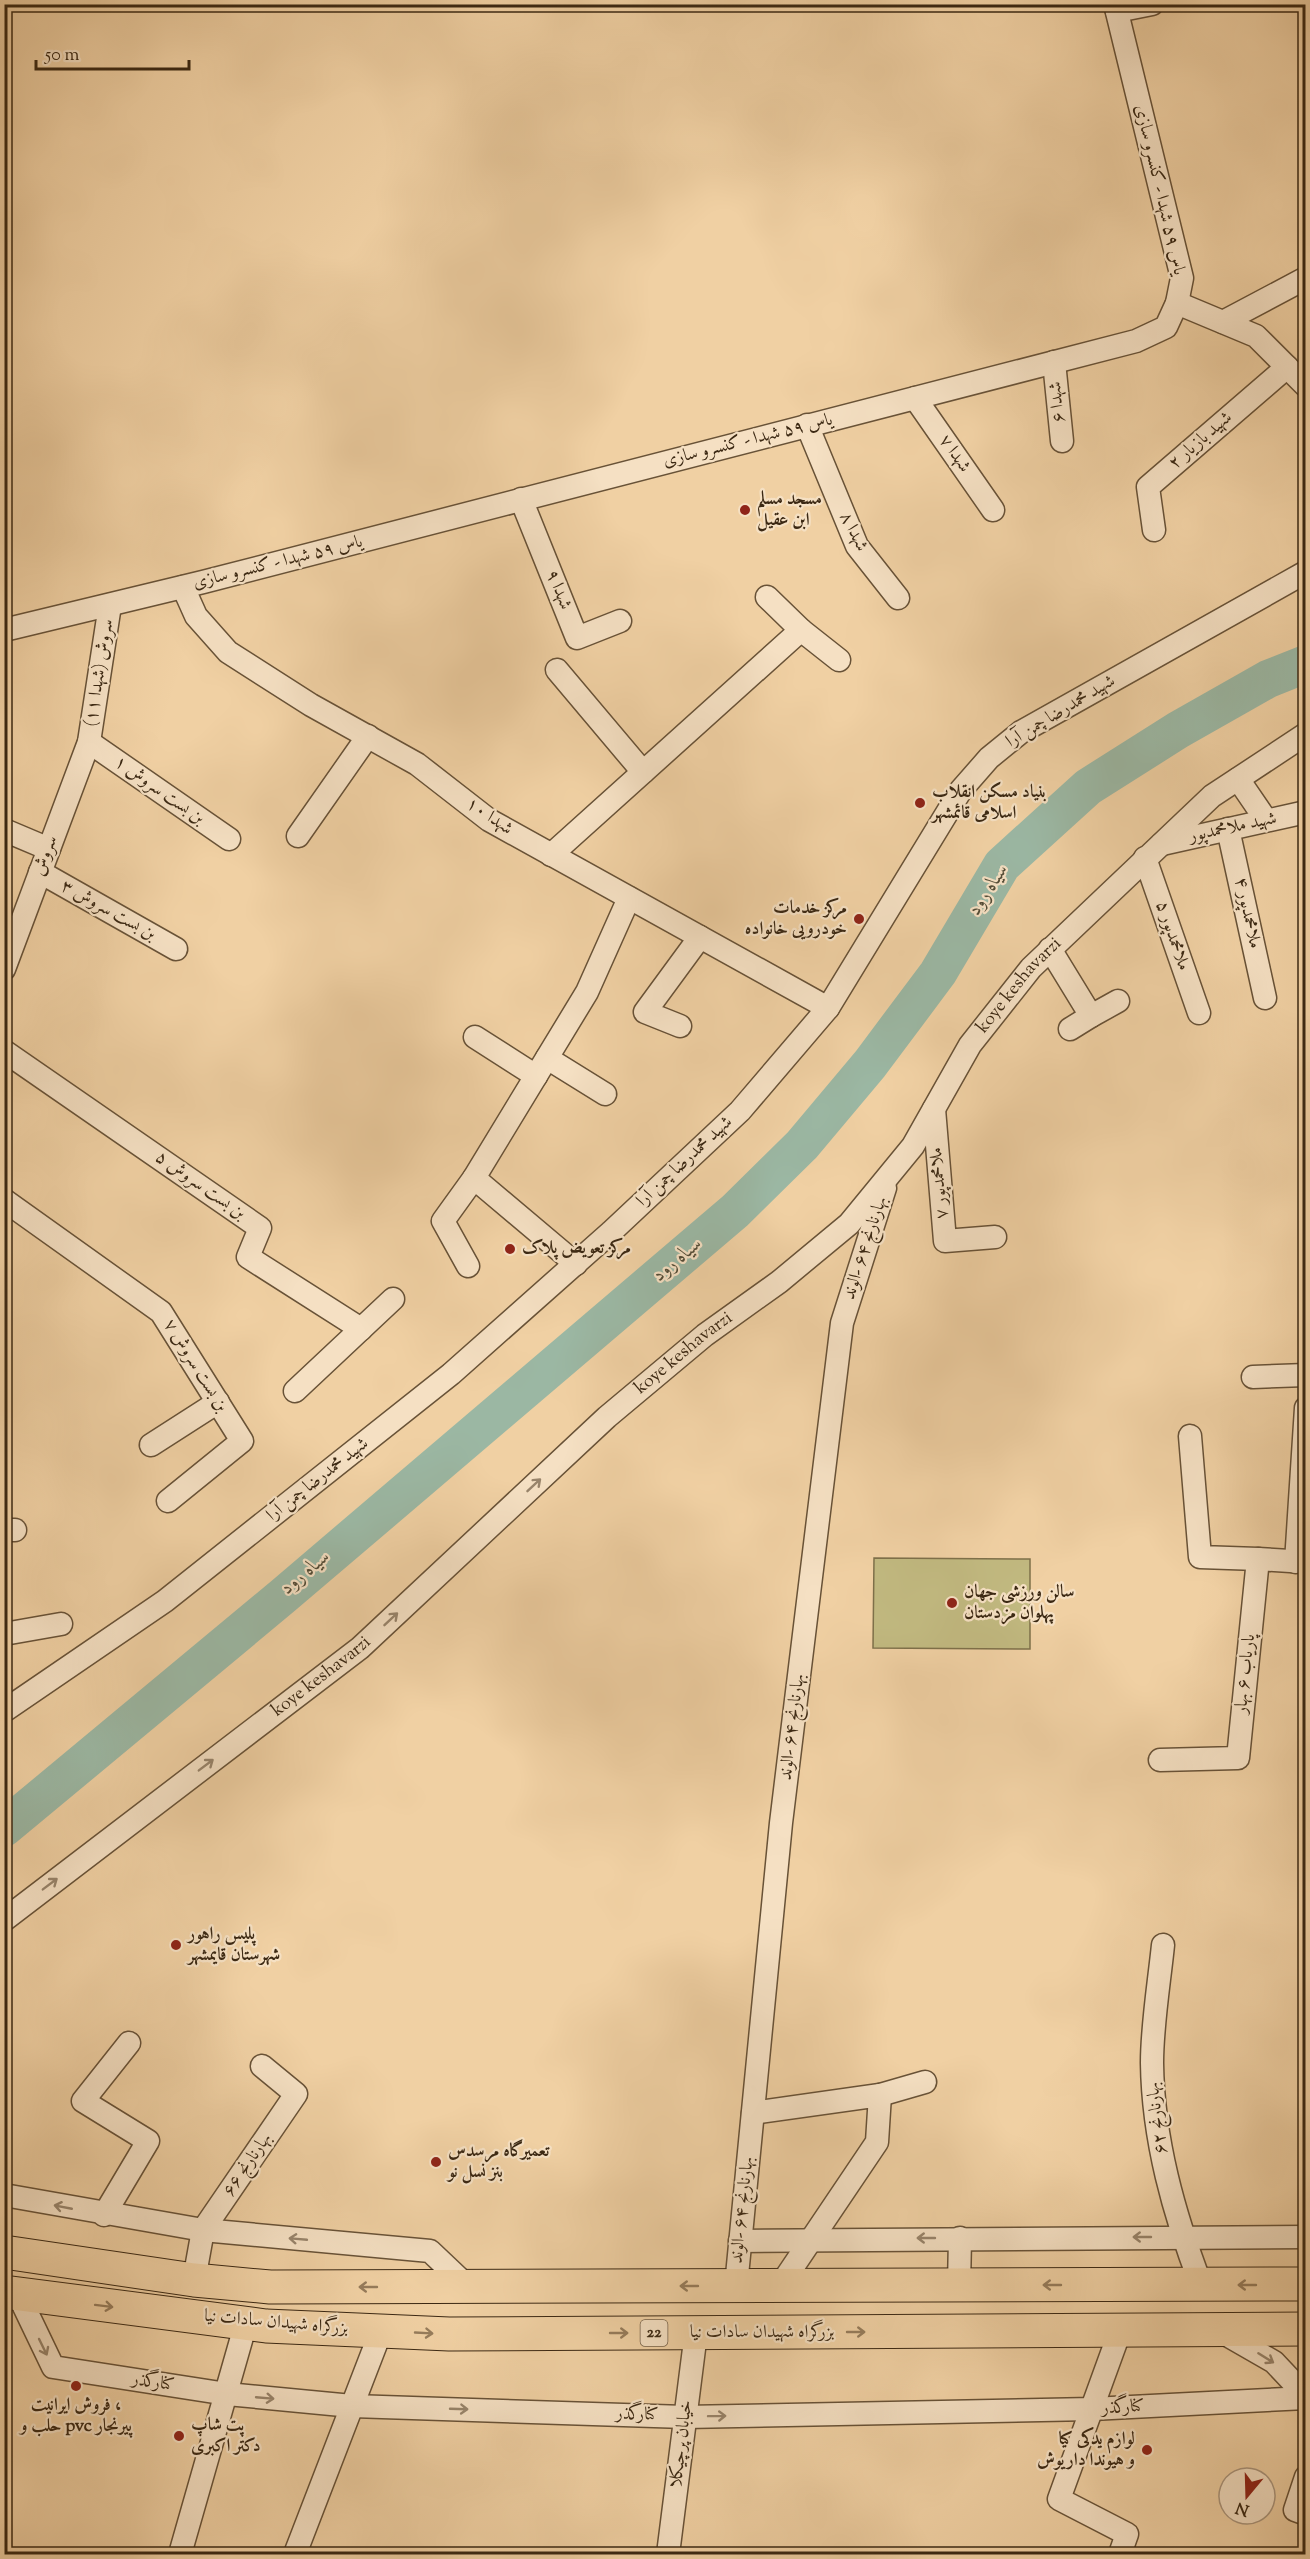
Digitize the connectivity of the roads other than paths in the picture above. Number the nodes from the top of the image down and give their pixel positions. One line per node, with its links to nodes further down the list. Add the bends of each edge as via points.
1 (1152, 4): 2 (street)
2 (1116, 8): 4 (street, یاس ۵۹ شهدا - کنسرو سازی, via 1182,278)
3 (1305, 278): 5 (street)
4 (1177, 303): 5 (street); 6 (street, یاس ۵۹ شهدا - کنسرو سازی, via 1166,327 1136,341)
5 (1223, 322): 7 (street, via 1256,336)
6 (1053, 362): 9 (street, یاس ۵۹ شهدا - کنسرو سازی); 11 (street, شهدا ۶)
7 (1287, 367): 8 (street); 14 (street, شهید بازیار ۲, via 1148,487)
8 (1305, 386)
9 (915, 398): 10 (street, یاس ۵۹ شهدا - کنسرو سازی); 13 (street, شهدا ۷)
10 (807, 425): 12 (street, یاس ۵۹ شهدا - کنسرو سازی); 18 (street, شهدا ۸, via 857,546)
11 (1062, 441)
12 (521, 500): 16 (street, یاس ۵۹ شهدا - کنسرو سازی); 20 (street, شهدا ۹, via 577,638)
13 (993, 510)
14 (1154, 530)
15 (1305, 572): 47 (street, شهید محمدرضا چمن آرا, via 1021,732 989,758 961,790)
16 (183, 587): 19 (street, یاس ۵۹ شهدا - کنسرو سازی); 26 (street, شهدا ۱۰, via 196,616 228,652 310,705)
17 (767, 597): 22 (street)
18 (898, 598)
19 (110, 604): 21 (street, یاس ۵۹ شهدا - کنسرو سازی); 27 (street, سروش (شهدا ۱۱))
20 (620, 621)
21 (4, 630)
22 (801, 630): 23 (street); 28 (street)
23 (839, 660)
24 (557, 670): 28 (street)
25 (1305, 734): 29 (street, koye keshavarzi)
26 (368, 736): 34 (street); 38 (street, شهدا ۱۰, via 417,764 489,820)
27 (89, 742): 35 (street, بن بست سروش ۱); 36 (street, سروش)
28 (643, 772): 38 (street)
29 (1238, 778): 31 (street); 37 (street, koye keshavarzi, via 1212,796)
30 (1305, 812): 31 (street, شهید ملامحمدپور)
31 (1266, 820): 32 (street, شهید ملامحمدپور)
32 (1228, 829): 37 (street, شهید ملامحمدپور); 45 (street, ملامحمدپور ۴)
33 (4, 830): 36 (street)
34 (298, 836)
35 (229, 839)
36 (49, 849): 39 (street, سروش)
37 (1152, 851): 43 (street, koye keshavarzi); 48 (street, ملامحمدپور ۵)
38 (551, 855): 40 (street, شهدا ۱۰)
39 (40, 872): 42 (street, بن بست سروش ۳); 44 (street, سروش)
40 (629, 898): 41 (street, شهدا ۱۰); 54 (street, via 587,992)
41 (700, 937): 47 (street, شهدا ۱۰); 50 (street, via 645,1012)
42 (176, 949)
43 (1050, 949): 49 (street); 56 (street, koye keshavarzi, via 970,1045)
44 (4, 969)
45 (1265, 998)
46 (1118, 1001): 49 (street)
47 (828, 1008): 61 (street, شهید محمدرضا چمن آرا, via 740,1111)
48 (1199, 1013)
49 (1091, 1016): 51 (street)
50 (680, 1026)
51 (1070, 1029)
52 (475, 1037): 54 (street)
53 (4, 1051): 64 (street, بن بست سروش ۵, via 260,1228 248,1257)
54 (541, 1067): 55 (street); 58 (street)
55 (604, 1094)
56 (934, 1109): 57 (street, koye keshavarzi, via 913,1146); 60 (street, ملامحمدپور ۷, via 945,1241)
57 (889, 1175): 79 (street, koye keshavarzi, one-way to 57, via 360,1648 607,1417 705,1335 779,1282 849,1224); 85 (street, بهارنارنج ۶۴ -الوند, via 842,1323 781,1822)
58 (474, 1178): 61 (street); 62 (street, via 443,1221)
59 (4, 1200): 68 (street, بن بست سروش ۷, via 161,1312)
60 (995, 1237)
61 (576, 1264): 77 (street, شهید محمدرضا چمن آرا, via 451,1374 165,1601)
62 (468, 1266)
63 (393, 1299): 64 (street)
64 (361, 1329): 67 (street)
65 (1305, 1375): 66 (street)
66 (1253, 1377)
67 (295, 1390)
68 (218, 1402): 71 (street); 72 (street, بن بست سروش ۷, via 242,1441)
69 (1305, 1408): 74 (street)
70 (1190, 1436): 73 (street, via 1200,1557)
71 (151, 1445)
72 (168, 1501)
73 (1258, 1559): 74 (street); 78 (street, پاریاب ۶ بهار, via 1238,1758)
74 (1301, 1562)
75 (61, 1624): 76 (street)
76 (4, 1634)
77 (4, 1711)
78 (1160, 1760)
79 (4, 1920)
80 (1163, 1945): 90 (street, بهارنارنج ۶۲, via 1152,2062 1159,2146)
81 (129, 2043): 87 (street, via 82,2101 148,2141)
82 (262, 2066): 88 (street, بهارنارنج ۶۶, via 296,2094)
83 (925, 2082): 84 (street)
84 (880, 2095): 85 (street); 92 (street, via 877,2142)
85 (753, 2113): 93 (street, بهارنارنج ۶۴ -الوند)
86 (4, 2195): 87 (street, one-way to 86)
87 (104, 2215): 88 (street)
88 (203, 2230): 95 (street, بهارنارنج ۶۶); 101 (street, one-way to 88, via 430,2252)
89 (1305, 2236): 90 (street)
90 (1183, 2237): 91 (street, one-way to 91); 97 (street, بهارنارنج ۶۲)
91 (960, 2238): 92 (street, one-way to 92); 100 (street)
92 (812, 2239): 93 (street); 99 (street)
93 (740, 2241): 98 (street, بهارنارنج ۶۴ -الوند)
94 (4, 2252): 95 (highway, بزرگراه شهیدان سادات نیا)
95 (194, 2280): 101 (highway, بزرگراه شهیدان سادات نیا, one-way to 95, via 270,2287)
96 (1305, 2284): 97 (highway, بزرگراه شهیدان سادات نیا, one-way to 97)
97 (1201, 2285): 100 (highway, بزرگراه شهیدان سادات نیا, one-way to 100)
98 (736, 2286): 99 (highway, بزرگراه شهیدان سادات نیا); 101 (highway, بزرگراه شهیدان سادات نیا, one-way to 101)
99 (780, 2286): 100 (highway, بزرگراه شهیدان سادات نیا)
100 (959, 2286)
101 (468, 2287)
102 (11, 2293): 103 (highway, بزرگراه شهیدان سادات نیا / 22, one-way to 103); 109 (street, کنارگذر, one-way to 109, via 52,2367)
103 (246, 2323): 106 (highway, بزرگراه شهیدان سادات نیا / 22); 109 (street)
104 (1305, 2329): 105 (highway, بزرگراه شهیدان سادات نیا / 22)
105 (1218, 2330): 107 (highway, بزرگراه شهیدان سادات نیا / 22); 110 (street, one-way to 110, via 1274,2362)
106 (381, 2331): 108 (highway, بزرگراه شهیدان سادات نیا / 22, one-way to 108); 111 (street)
107 (1120, 2331): 108 (highway, بزرگراه شهیدان سادات نیا / 22, one-way to 107); 112 (street)
108 (696, 2333): 113 (street, خیابان پرچیکلا)
109 (227, 2394): 111 (street, کنارگذر, one-way to 111); 116 (street)
110 (1305, 2397): 112 (street, کنارگذر)
111 (352, 2406): 113 (street, کنارگذر, one-way to 113); 117 (street)
112 (1092, 2409): 113 (street, کنارگذر, one-way to 112); 119 (street, via 1059,2499 1128,2534)
113 (685, 2417): 118 (street, خیابان پرچیکلا)
114 (1305, 2477): 115 (street, via 1295,2510)
115 (1305, 2514)
116 (180, 2554)
117 (295, 2554)
118 (668, 2554)
119 (1120, 2554)

